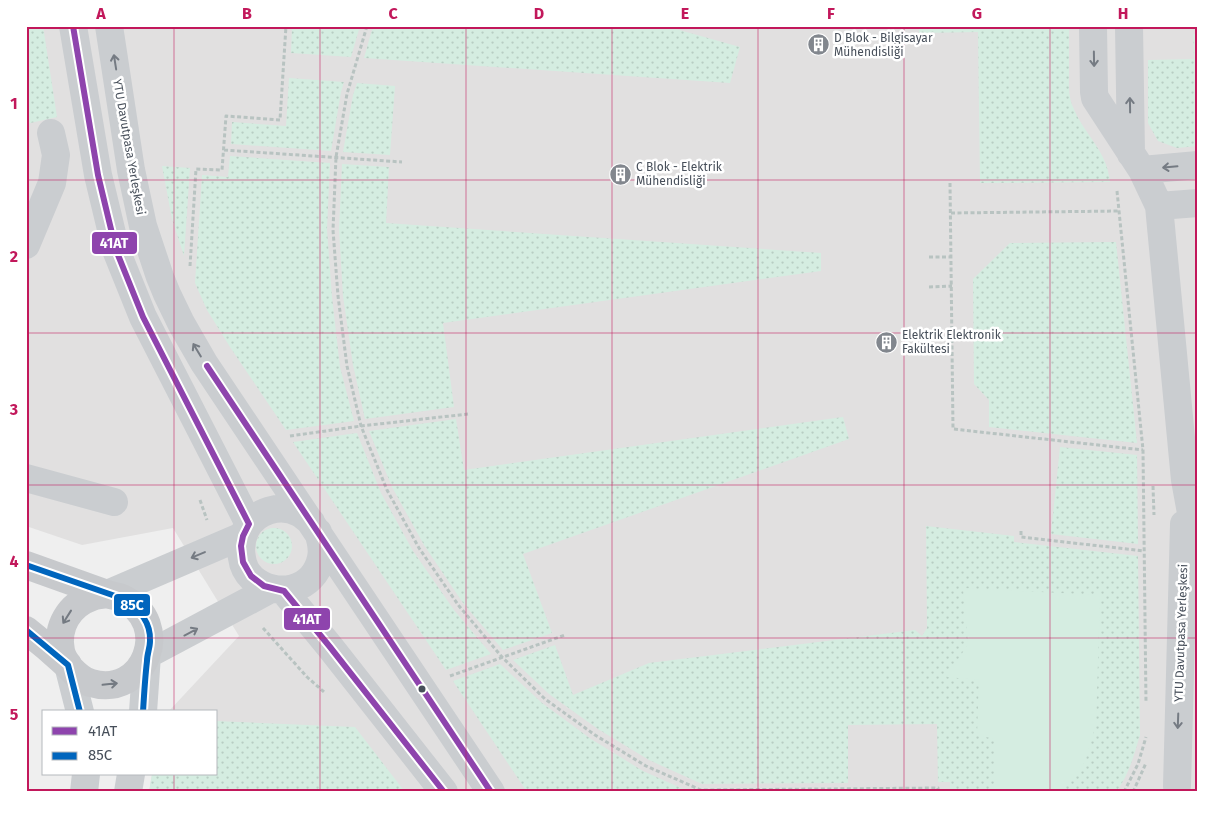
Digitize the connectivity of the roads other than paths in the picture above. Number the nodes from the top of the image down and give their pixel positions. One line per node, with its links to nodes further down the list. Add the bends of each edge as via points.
1 (74, 26): 15 (street, via 98,175 116,250 143,317 220,470)
2 (109, 26): 14 (street, YTU Davutpasa Yerleşkesi, one-way to 2, via 204,363 160,277 143,226)
3 (1093, 26): 6 (street, YTU Davutpasa Yerleşkesi, one-way to 6, via 1095,98)
4 (1129, 26): 6 (street, YTU Davutpasa Yerleşkesi, one-way to 4)
5 (51, 134): 10 (street, via 56,155 52,183)
6 (1136, 162): 7 (street, one-way to 6); 9 (street, YTU Davutpasa Yerleşkesi)
7 (1198, 165)
8 (1198, 203): 9 (street)
9 (1159, 206): 12 (street, YTU Davutpasa Yerleşkesi)
10 (26, 246)
11 (26, 478): 13 (street)
12 (1185, 480): 16 (street, YTU Davutpasa Yerleşkesi); 27 (street, YTU Davutpasa Yerleşkesi, one-way to 27)
13 (114, 502)
14 (314, 527): 15 (street, YTU Davutpasa Yerleşkesi, via 299,513 272,509 259,515); 18 (street, YTU Davutpasa Yerleşkesi, via 322,545 316,570 297,587); 31 (street, YTU Davutpasa Yerleşkesi)
15 (246, 530): 18 (street, via 240,550 242,564 259,584); 19 (street, YTU Davutpasa Yerleşkesi, one-way to 19)
16 (1198, 551)
17 (26, 565): 19 (main road)
18 (277, 590): 21 (street, YTU Davutpasa Yerleşkesi, one-way to 18); 30 (street, via 330,647)
19 (107, 594): 21 (main road, via 133,605 142,615 150,641); 22 (main road, one-way to 22, via 80,602 62,624 61,653)
20 (26, 630): 22 (main road, YTU Davutpasa Yerleşkesi)
21 (148, 655): 22 (main road, YTU Davutpasa Yerleşkesi, one-way to 21, via 90,683 104,685 131,677); 24 (street)
22 (68, 666): 23 (street)
23 (79, 710)
24 (143, 710)
25 (86, 776): 28 (street)
26 (131, 776): 29 (street)
27 (1182, 785)
28 (84, 792)
29 (128, 792)
30 (444, 792)
31 (491, 792)

